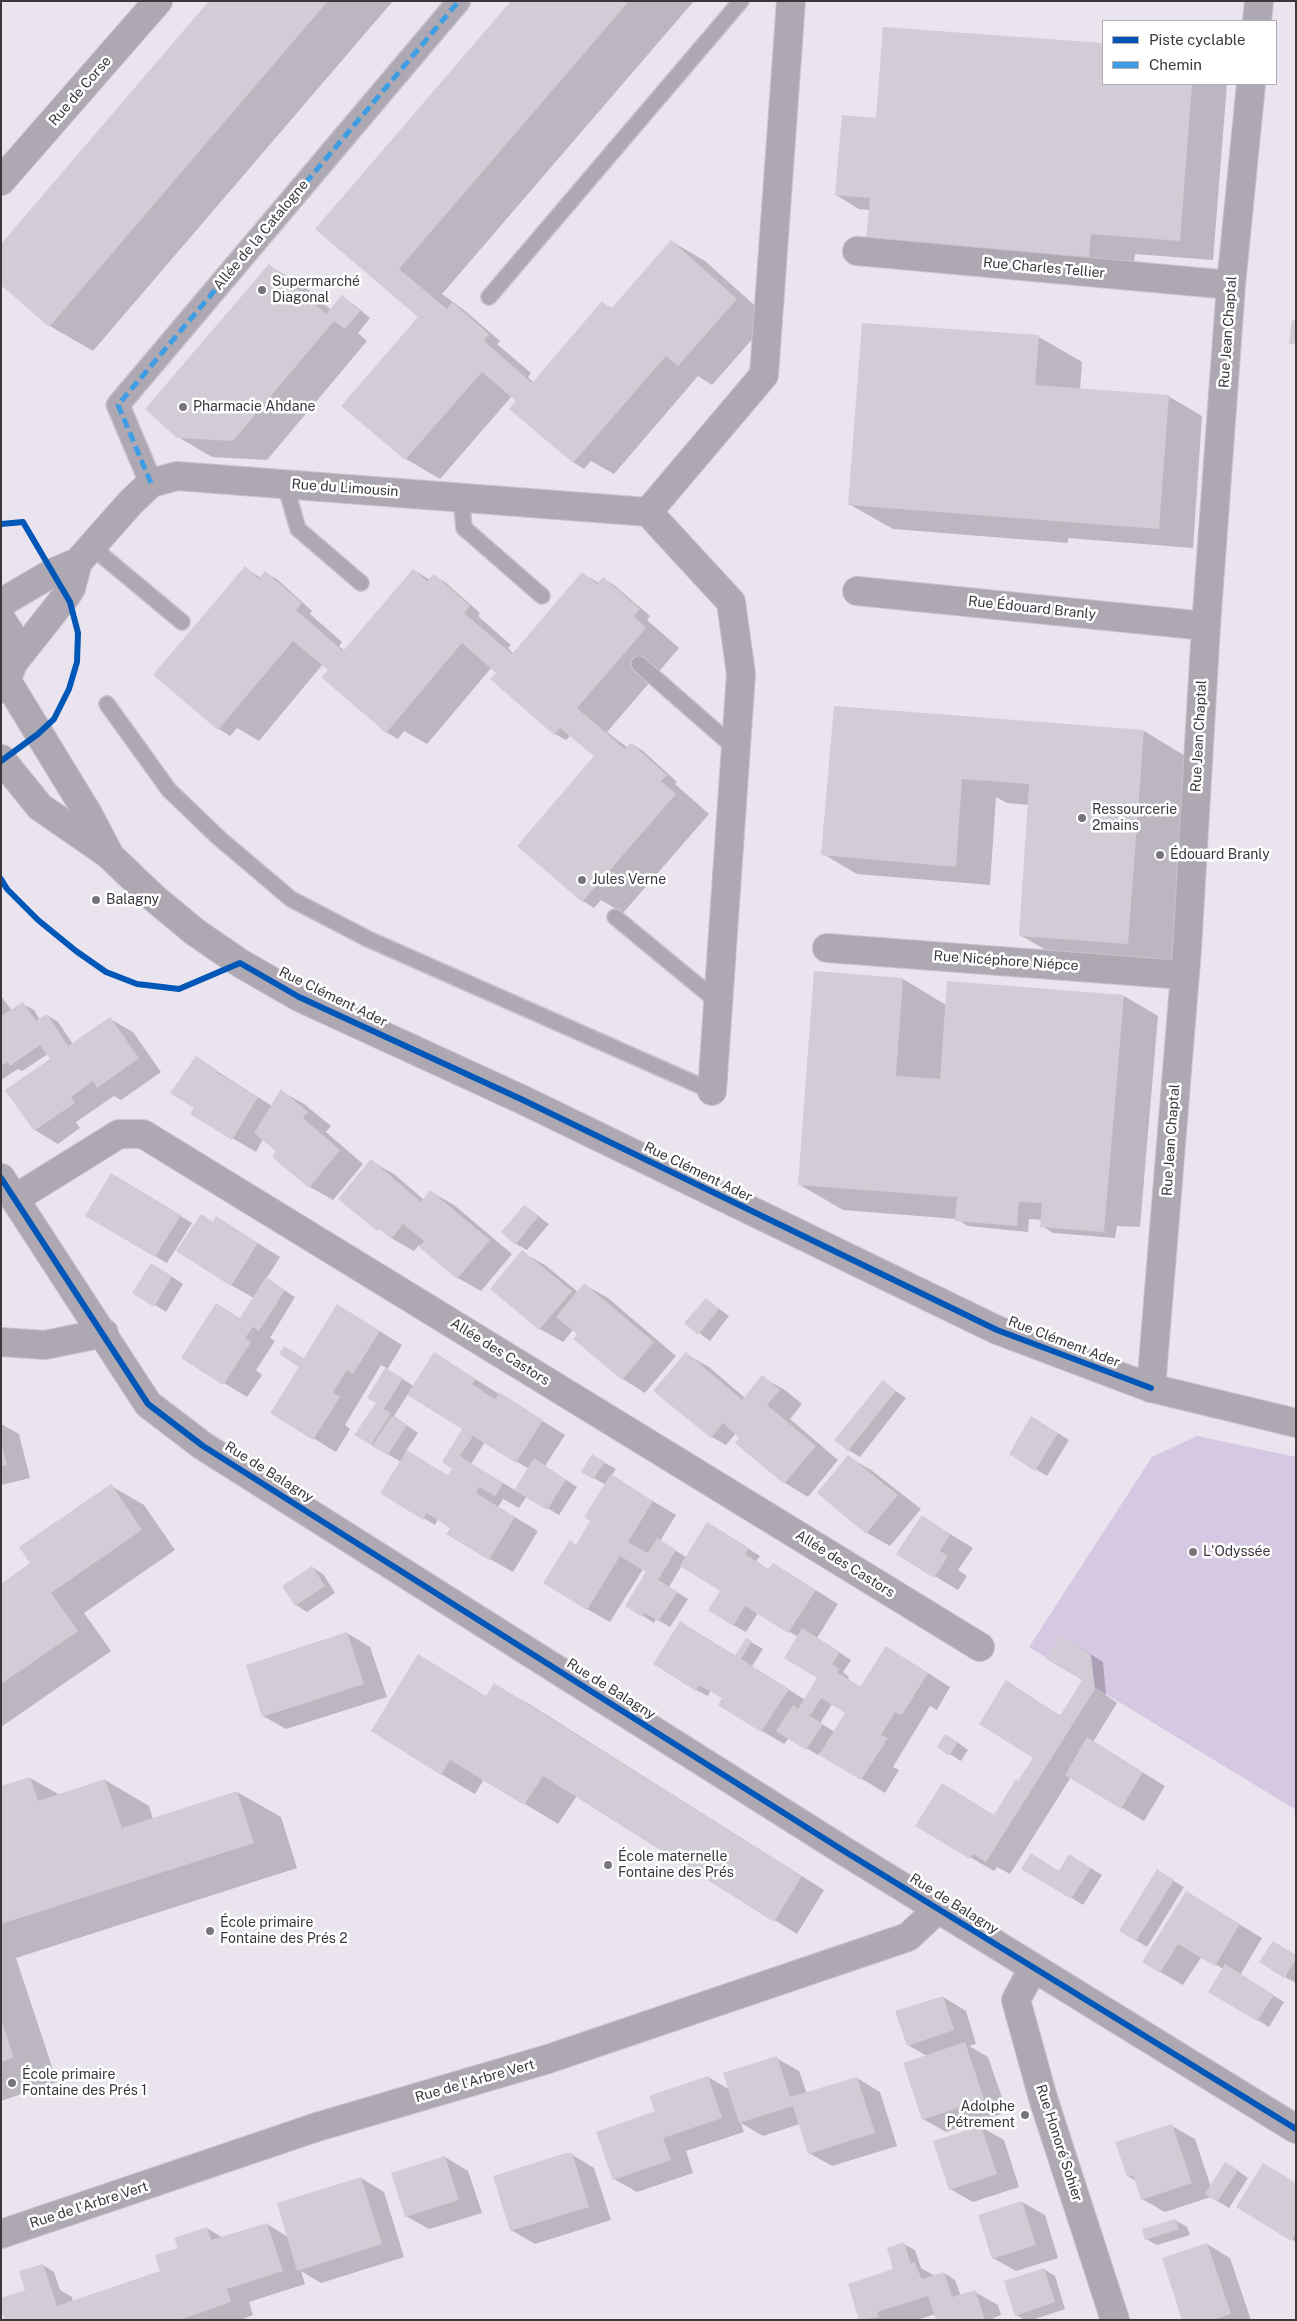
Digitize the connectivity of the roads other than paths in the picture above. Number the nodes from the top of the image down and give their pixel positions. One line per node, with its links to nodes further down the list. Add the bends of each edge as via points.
1 (158, 1): 8 (street, Rue de Corse)
2 (459, 1): 12 (street, Allée de la Catalogne, via 118,405)
3 (741, 1): 11 (lane)
4 (791, 1): 15 (street, via 764,375)
5 (1258, 1): 6 (street)
6 (1257, 20)
7 (1251, 85): 10 (street, Rue Jean Chaptal)
8 (1, 181)
9 (857, 251): 10 (street, Rue Charles Tellier)
10 (1231, 285): 23 (street, Rue Jean Chaptal)
11 (489, 298)
12 (151, 483): 13 (street, Rue du Limousin, via 177,476); 16 (street)
13 (285, 484): 14 (street, Rue du Limousin); 17 (lane, via 298,529)
14 (461, 497): 15 (street, Rue du Limousin); 19 (lane, via 464,528)
15 (648, 512): 27 (street, via 731,602 741,674)
16 (84, 554): 20 (street); 22 (lane); 25 (street, via 66,596)
17 (361, 583)
18 (857, 591): 23 (street, Rue Édouard Branly)
19 (542, 596)
20 (1, 603)
21 (1, 619): 25 (street, via 10,633 13,648)
22 (182, 622)
23 (1206, 626): 32 (street, Rue Jean Chaptal)
24 (639, 664): 27 (lane)
25 (7, 677): 29 (street, Rue Clément Ader, via 87,812)
26 (107, 704): 34 (lane, via 169,790 291,899 376,943)
27 (736, 748): 33 (street)
28 (1, 759): 29 (street, Rue Clément Ader, via 40,807)
29 (108, 854): 38 (street, Rue Clément Ader, via 195,932 299,997 523,1100 997,1330)
30 (615, 917): 33 (lane)
31 (828, 948): 32 (street, Rue Nicéphore Niépce)
32 (1184, 975): 38 (street, Rue Jean Chaptal)
33 (718, 1002): 34 (street)
34 (712, 1091)
35 (9, 1188): 36 (street, Rue de Balagny); 40 (street, Allée des Castors, via 119,1134 143,1134)
36 (104, 1333): 37 (street, via 45,1346); 41 (street, Rue de Balagny, via 148,1404 203,1446)
37 (1, 1342)
38 (1151, 1388): 39 (street, Rue Clément Ader)
39 (1296, 1423)
40 (980, 1647)
41 (938, 1908): 42 (street, Rue de Balagny); 44 (street, Rue de l'Arbre Vert, via 908,1937 548,2060 317,2127)
42 (1033, 1968): 43 (street, Rue de Balagny); 45 (street, Rue Honoré Sohier, via 1016,2000 1043,2098)
43 (1296, 2129)
44 (1, 2234)
45 (1115, 2320)

